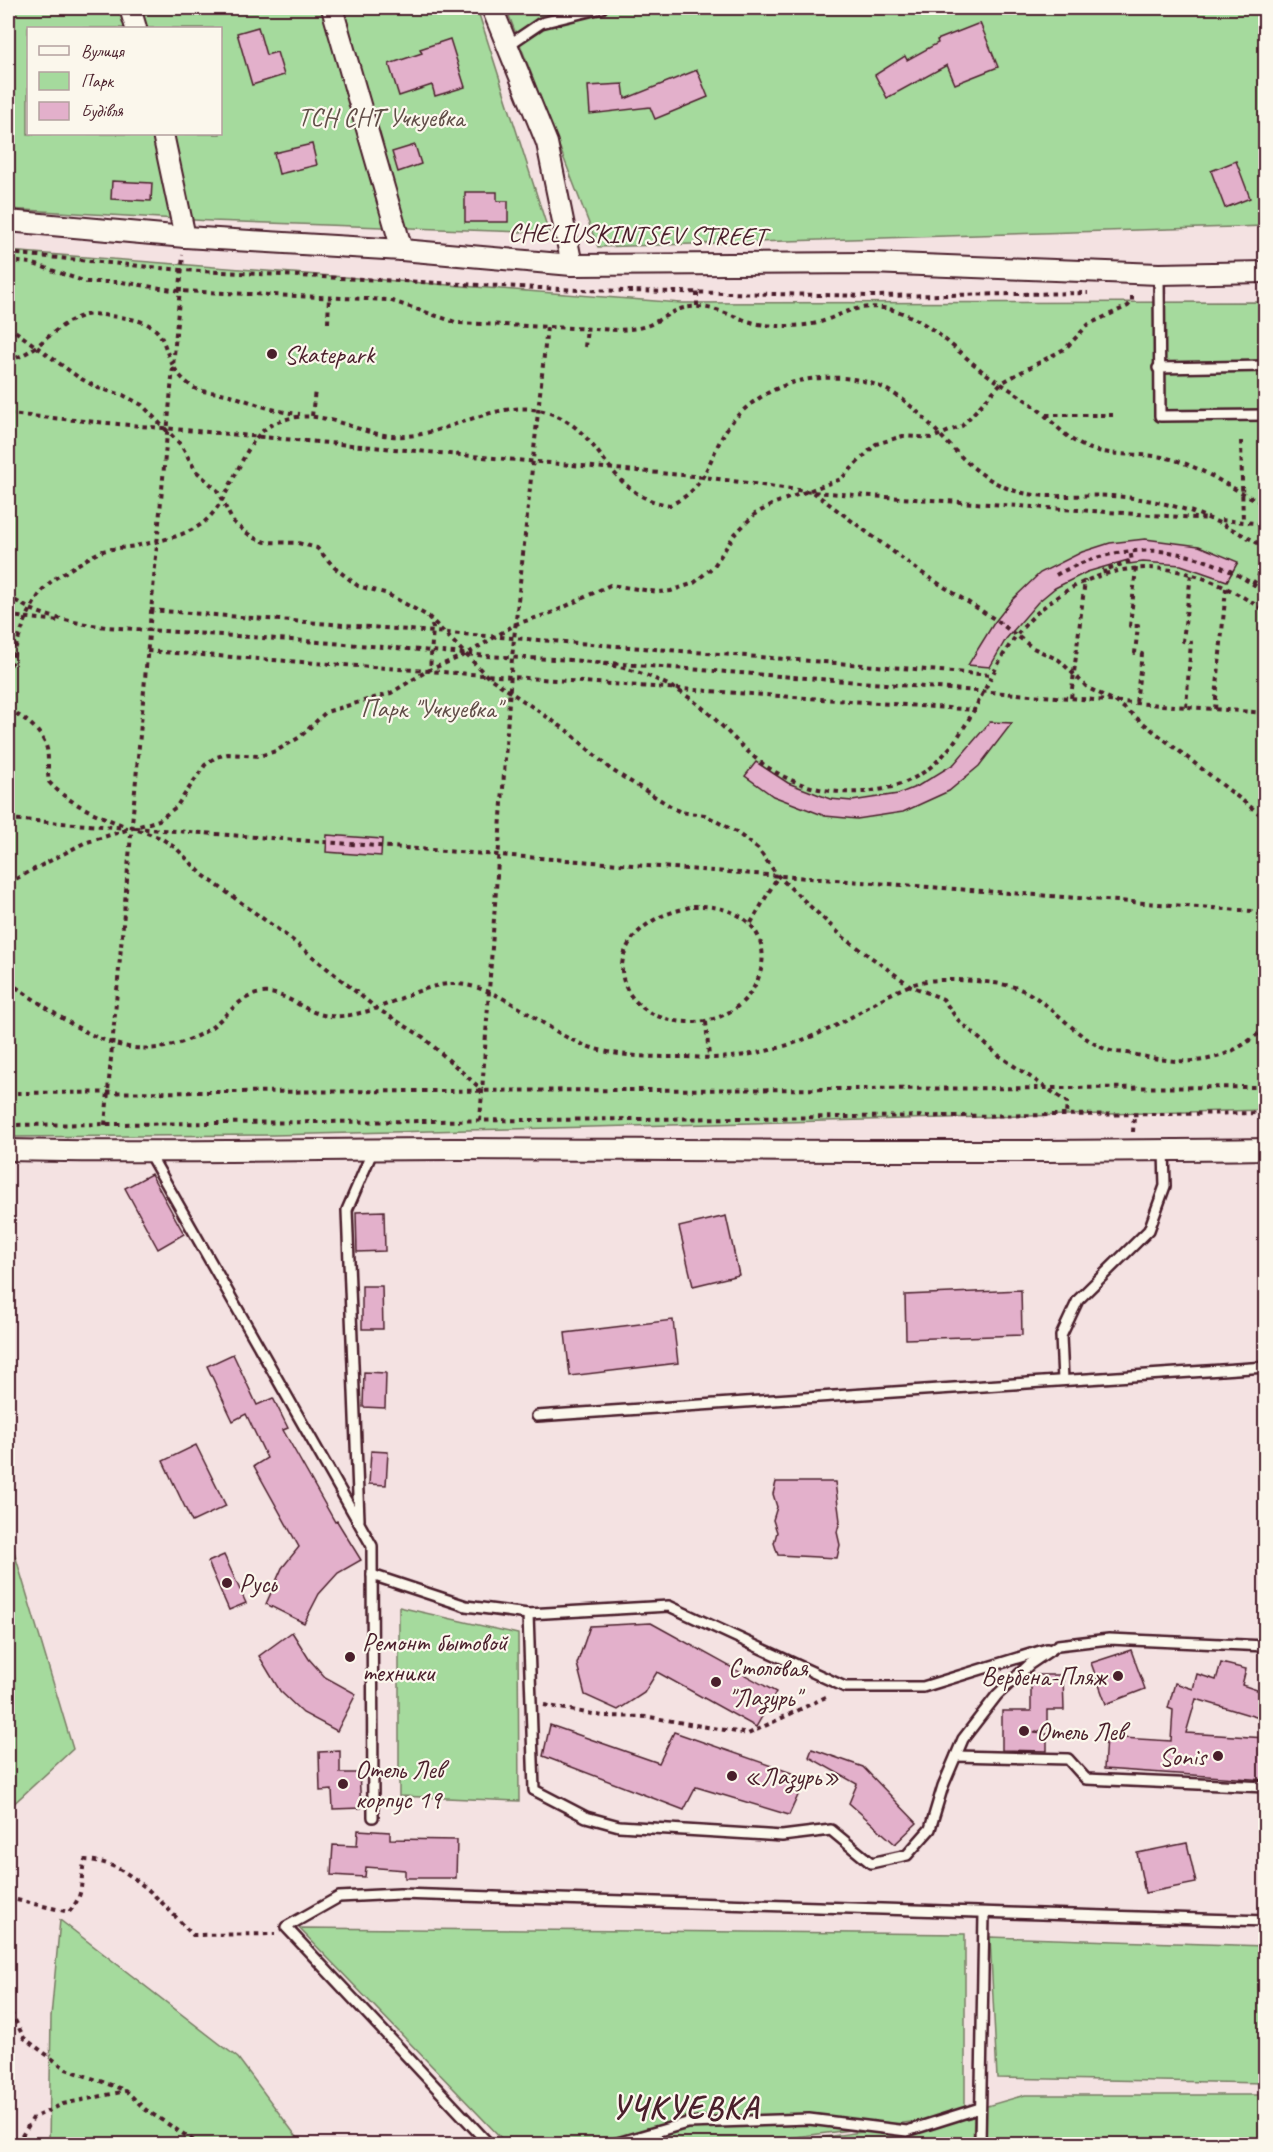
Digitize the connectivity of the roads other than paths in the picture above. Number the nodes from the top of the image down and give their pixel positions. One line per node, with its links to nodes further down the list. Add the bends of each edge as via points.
1 (130, 8): 5 (street)
2 (332, 8): 10 (street)
3 (492, 8): 6 (street)
4 (602, 8): 6 (lane, via 541,23)
5 (136, 27)
6 (507, 46): 11 (street, via 547,143)
7 (163, 135): 9 (street)
8 (8, 221): 9 (street, CHELIUSKINTSEV STREET)
9 (185, 237): 10 (street, CHELIUSKINTSEV STREET)
10 (402, 250): 11 (street, CHELIUSKINTSEV STREET)
11 (572, 265): 13 (street, CHELIUSKINTSEV STREET, via 870,263)
12 (1266, 272): 13 (street, CHELIUSKINTSEV STREET)
13 (1160, 274): 15 (lane)
14 (1266, 366): 15 (lane)
15 (1158, 368): 16 (lane, via 1160,416)
16 (1266, 415)
17 (1266, 1149): 20 (street)
18 (8, 1150): 21 (street)
19 (373, 1150): 20 (street); 21 (street); 25 (lane, via 347,1210)
20 (1164, 1150): 23 (lane, via 1165,1186 1149,1230 1078,1300 1061,1336)
21 (149, 1153): 25 (lane)
22 (1266, 1367): 23 (lane)
23 (1064, 1380): 24 (lane)
24 (537, 1416)
25 (359, 1522): 26 (lane, via 372,1546)
26 (372, 1575): 27 (lane, via 466,1606); 32 (lane)
27 (528, 1614): 28 (lane, via 669,1606 845,1688 923,1687); 30 (lane, via 534,1790 586,1817 619,1826 782,1836 831,1830 871,1863 907,1855 930,1830)
28 (1058, 1645): 29 (lane, via 1109,1639); 30 (lane, via 1030,1664 997,1695 963,1739)
29 (1266, 1646)
30 (956, 1756): 31 (lane, via 1068,1759 1086,1779)
31 (1266, 1787)
32 (373, 1817)
33 (984, 1914): 34 (lane); 35 (lane); 36 (lane, via 400,1894 339,1897 286,1927)
34 (1266, 1922)
35 (980, 2108): 37 (lane, via 907,2131 809,2119 687,2123); 38 (lane)
36 (489, 2145)
37 (614, 2145)
38 (980, 2145)

